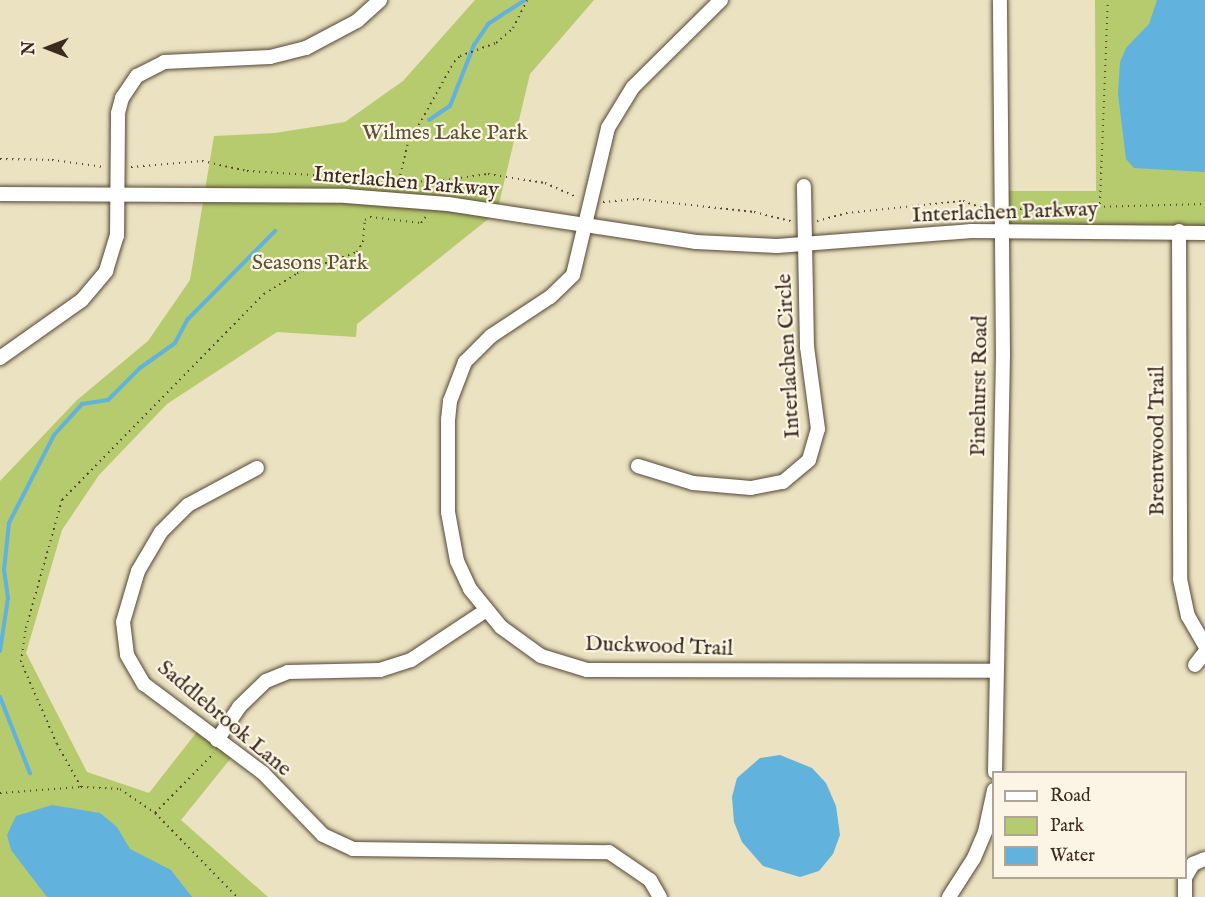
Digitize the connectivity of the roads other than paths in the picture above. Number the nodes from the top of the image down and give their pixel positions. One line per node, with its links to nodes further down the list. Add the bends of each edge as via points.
1 (380, 0): 6 (street, via 357,21 306,48 270,57 177,60 148,68 122,98 118,113)
2 (721, 0): 7 (street, Duckwood Trail, via 633,87 619,108 602,144)
3 (1000, 0): 9 (street, Pinehurst Road)
4 (804, 186): 11 (street)
5 (0, 194): 6 (street, Interlachen Parkway)
6 (118, 194): 7 (street, Interlachen Parkway, via 307,194 429,202); 12 (street, via 113,252 95,287 69,311)
7 (587, 227): 11 (street, Interlachen Parkway, via 696,242); 15 (street, Duckwood Trail, via 573,275 550,297 476,348 465,362 450,401 452,540 470,589)
8 (1179, 231): 9 (street, Interlachen Parkway); 10 (street, Interlachen Parkway); 16 (street, Brentwood Trail, via 1180,579 1188,616)
9 (1003, 232): 11 (street, Interlachen Parkway); 19 (street, Pinehurst Road)
10 (1205, 233)
11 (806, 246): 13 (street, Interlachen Circle, via 808,370 818,429 809,460 783,482 751,488 693,483)
12 (0, 358)
13 (638, 466)
14 (257, 468): 20 (street, Saddlebrook Lane, via 188,505 161,532 138,571 123,622 127,655 144,684)
15 (485, 611): 19 (street, Duckwood Trail, via 541,656 587,670); 20 (street, via 400,663 380,670 288,672 266,681 239,707)
16 (1205, 645)
17 (1205, 652): 18 (street)
18 (1195, 665)
19 (996, 671): 21 (street, Pinehurst Road)
20 (219, 742): 26 (street, Saddlebrook Lane, via 262,773 323,835 353,849 609,852 650,880)
21 (994, 771)
22 (992, 795): 27 (street, via 985,832)
23 (1199, 861): 24 (street)
24 (1187, 875)
25 (1185, 879): 28 (street)
26 (660, 897)
27 (949, 897)
28 (1185, 897)

